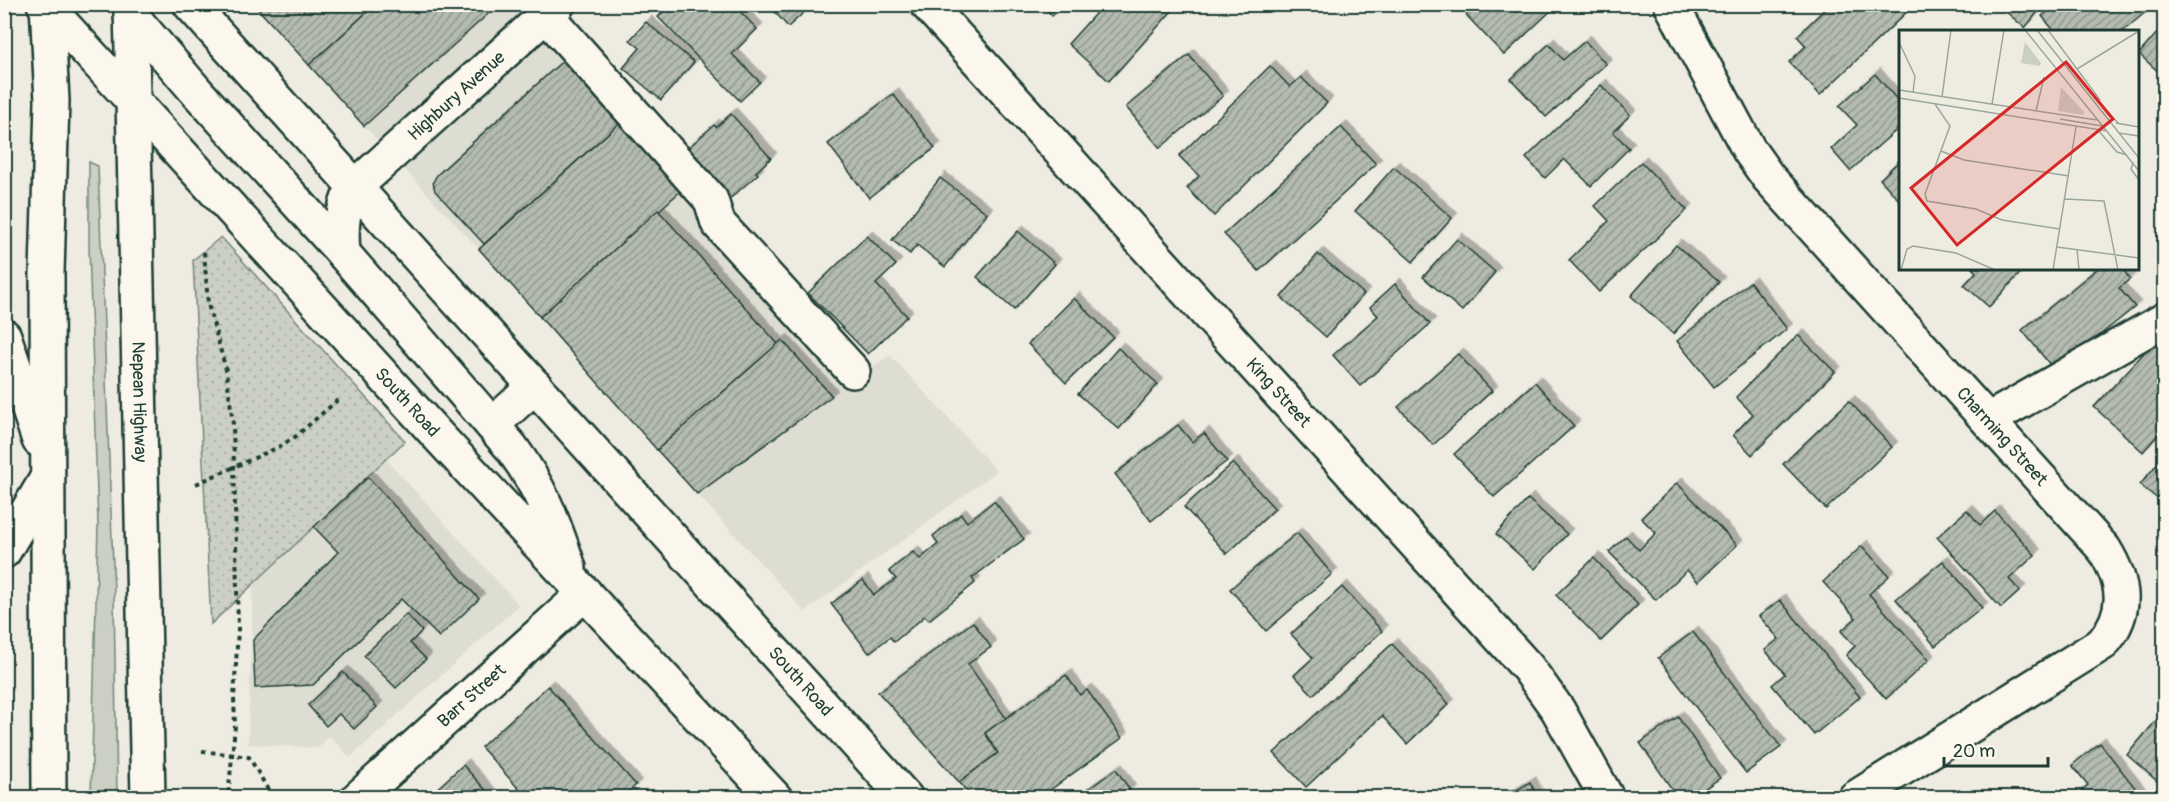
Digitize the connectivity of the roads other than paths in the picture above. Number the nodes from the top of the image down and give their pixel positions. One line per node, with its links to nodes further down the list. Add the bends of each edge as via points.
1 (927, 4): 24 (main road, King Street, via 1528,668 1558,710)
2 (1671, 4): 14 (main road, Charming Street, via 1749,150 1768,177)
3 (46, 5): 7 (main road, South Road); 16 (main road, via 52,109)
4 (128, 8): 7 (main road, Nepean Highway); 9 (main road, via 196,92)
5 (195, 8): 8 (main road, South Road)
6 (552, 8): 8 (main road, Highbury Avenue); 12 (main road, via 711,200 718,223)
7 (134, 102): 18 (main road, South Road); 20 (main road, Nepean Highway)
8 (356, 186): 9 (main road, via 344,213); 13 (main road, South Road)
9 (343, 253): 15 (main road)
10 (2164, 320): 14 (main road)
11 (4, 336): 16 (main road)
12 (853, 371)
13 (535, 386): 15 (main road); 23 (main road, South Road)
14 (1988, 420): 25 (main road, Charming Street, via 2104,549 2121,583 2118,616 2112,632 2093,651)
15 (492, 425): 18 (main road, via 541,493)
16 (47, 470): 17 (main road); 19 (main road)
17 (4, 551)
18 (579, 587): 21 (main road, Barr Street); 22 (main road, South Road)
19 (49, 798)
20 (148, 798)
21 (358, 798)
22 (775, 798)
23 (906, 798)
24 (1607, 798)
25 (1855, 798)

